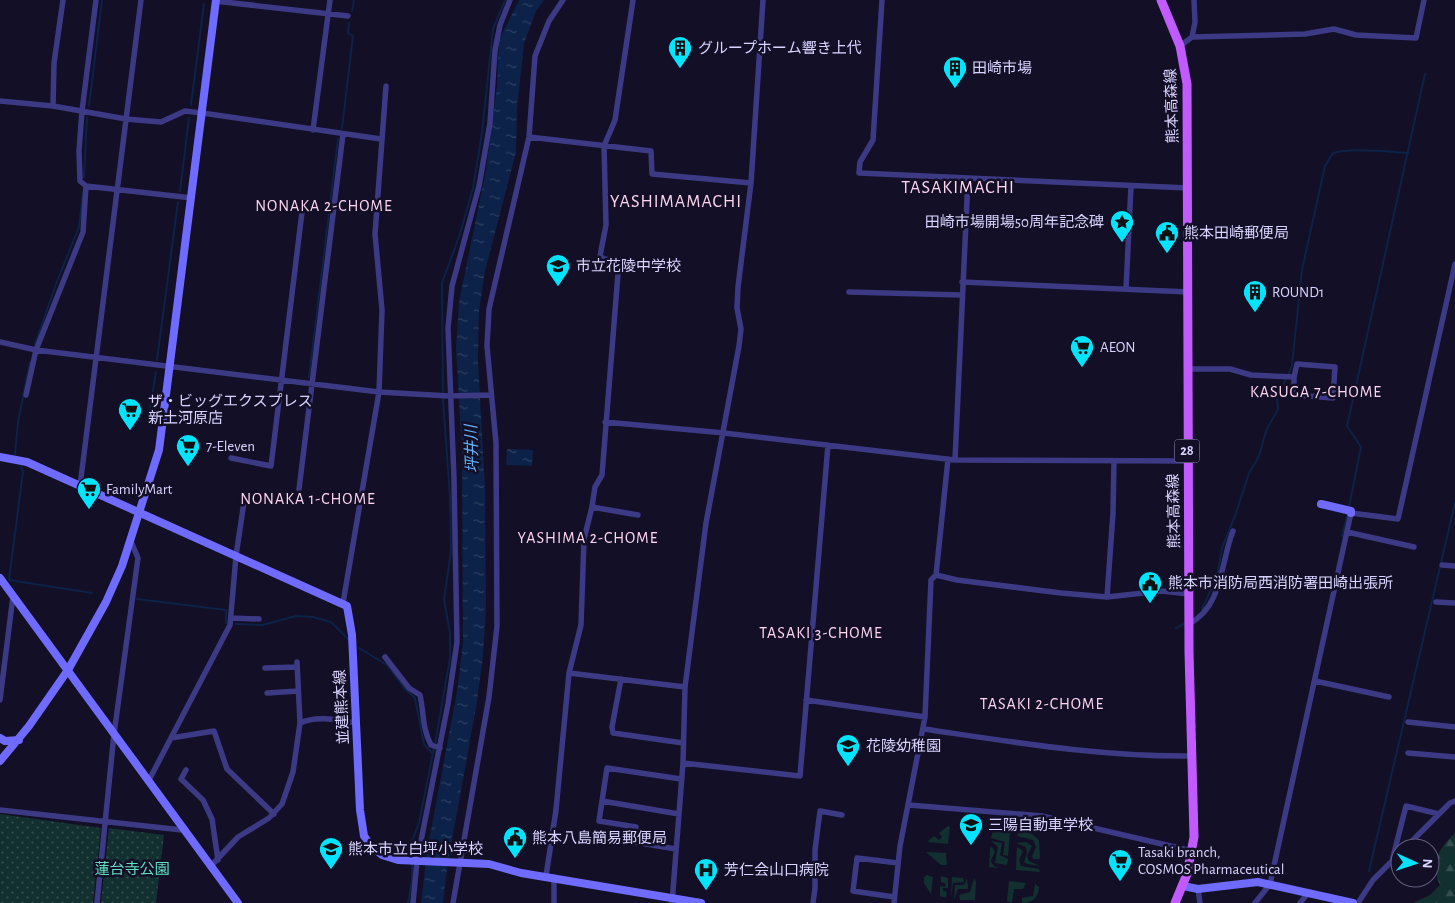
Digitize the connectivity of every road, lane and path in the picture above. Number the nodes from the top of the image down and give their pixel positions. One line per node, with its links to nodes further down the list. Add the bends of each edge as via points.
1 (63, 0): 20 (street, via 54,63)
2 (96, 0): 21 (street)
3 (141, 0): 23 (street)
4 (330, 0): 14 (street)
5 (510, 0): 54 (street, via 495,50 490,123 479,186 452,286 448,328)
6 (563, 0): 26 (street, via 549,21 535,56)
7 (633, 0): 28 (street, via 615,120)
8 (763, 0): 30 (street)
9 (882, 0): 29 (street, via 874,140 860,162 860,173)
10 (1161, 0): 17 (main road, 熊本高森線 / 28)
11 (1194, 0): 16 (street)
12 (1424, 0): 16 (street, via 1416,38 1356,34 1334,29 1305,34)
13 (216, 1): 14 (street); 22 (street)
14 (328, 14): 15 (street); 24 (street)
15 (348, 16)
16 (1192, 37): 17 (street)
17 (1180, 46): 33 (main road, 熊本高森線 / 28, via 1187,84)
18 (386, 86): 27 (street)
19 (0, 100): 20 (street)
20 (53, 106): 21 (street)
21 (82, 111): 23 (street); 31 (street, via 80,181)
22 (202, 113): 23 (street, via 185,111 162,122); 24 (street); 35 (street)
23 (126, 119): 34 (street)
24 (313, 130): 25 (street)
25 (343, 134): 27 (street); 50 (street)
26 (529, 137): 28 (street); 53 (street, via 489,309)
27 (381, 139): 51 (street, via 375,234 382,310)
28 (604, 146): 30 (street, via 652,151 652,174); 55 (street, via 606,225 600,256 604,260 619,261)
29 (968, 178): 32 (street); 38 (street)
30 (751, 183): 56 (street, via 738,286 739,346)
31 (86, 186): 34 (street); 44 (street, via 83,232)
32 (1131, 186): 33 (street); 39 (street)
33 (1188, 188): 41 (main road, 熊本高森線 / 28)
34 (118, 190): 35 (street); 45 (street)
35 (192, 198): 46 (street)
36 (302, 212): 49 (street)
37 (1455, 264): 70 (street, via 1398,519)
38 (962, 282): 39 (street); 42 (street)
39 (1126, 289): 41 (street)
40 (849, 292): 42 (street)
41 (1189, 292): 47 (main road, 熊本高森線 / 28)
42 (961, 295): 61 (street)
43 (0, 342): 44 (street)
44 (36, 350): 45 (street); 52 (street)
45 (97, 358): 46 (street); 64 (street)
46 (171, 368): 49 (street); 69 (street, via 159,450)
47 (1188, 369): 48 (street, via 1230,369 1251,375); 63 (main road, 熊本高森線 / 28)
48 (1294, 377): 48 (street, via 1297,364 1335,367 1333,398 1294,395)
49 (282, 381): 50 (street); 59 (street, via 271,466)
50 (313, 384): 51 (street); 65 (street)
51 (379, 392): 54 (street); 85 (street)
52 (26, 395)
53 (488, 395): 54 (street); 138 (street, via 496,443 497,626 489,697)
54 (452, 396): 113 (street, via 457,642)
55 (605, 422): 56 (street); 68 (street, via 602,475 595,487)
56 (724, 433): 57 (street); 96 (street, via 706,523)
57 (828, 445): 60 (street); 101 (street)
58 (0, 457): 64 (street, via 27,462)
59 (232, 458)
60 (948, 459): 61 (street); 79 (street)
61 (955, 460): 62 (street)
62 (1114, 461): 63 (street); 83 (street, via 1114,513)
63 (1187, 461): 81 (main road, 熊本高森線 / 28)
64 (80, 486): 69 (street)
65 (299, 489)
66 (245, 495): 76 (street)
67 (1321, 504): 70 (street)
68 (592, 507): 71 (street); 93 (street, via 584,539 581,625)
69 (139, 513): 74 (street); 76 (street)
70 (1351, 513): 73 (street)
71 (638, 515)
72 (1233, 531): 89 (street, via 1224,558 1221,582 1208,609)
73 (1347, 532): 75 (street); 95 (street)
74 (130, 540): 92 (street, via 106,602); 108 (street, via 138,558)
75 (1414, 547)
76 (236, 556): 85 (street); 87 (street)
77 (1442, 565): 78 (street)
78 (1455, 566)
79 (936, 575): 83 (street); 102 (street, via 931,580)
80 (0, 578): 82 (street)
81 (1189, 594): 83 (street, via 1162,591); 89 (main road, 熊本高森線 / 28)
82 (13, 596): 92 (street); 100 (street)
83 (1107, 597)
84 (1436, 602): 86 (street)
85 (343, 603): 105 (street, 並建熊本線, via 347,606 352,627)
86 (1455, 604)
87 (231, 618): 88 (street); 110 (street, via 222,644)
88 (259, 620)
89 (1189, 624): 115 (main road, 熊本高森線 / 28)
90 (385, 657): 113 (street, via 409,688 420,695 426,736 431,745)
91 (265, 668): 97 (street, via 297,665)
92 (68, 670): 108 (street); 111 (street)
93 (569, 673): 94 (street); 142 (street)
94 (622, 680): 96 (street); 112 (street, via 613,733)
95 (1316, 681): 99 (street); 143 (street)
96 (685, 687): 112 (street)
97 (298, 691): 98 (street); 104 (street)
98 (267, 693)
99 (1389, 697)
100 (0, 700)
101 (806, 700): 102 (street); 118 (street, via 800,776)
102 (925, 717): 107 (street)
103 (1408, 722): 106 (street)
104 (300, 723): 105 (street, via 309,719); 126 (street, via 288,790)
105 (356, 723): 137 (street, 並建熊本線, via 364,836 382,855)
106 (1455, 727)
107 (924, 729): 115 (street, via 1073,750 1144,757); 124 (street)
108 (114, 734): 121 (street); 130 (street)
109 (0, 738): 111 (street)
110 (171, 738): 121 (street); 126 (street, via 214,731 227,769)
111 (19, 740): 117 (street)
112 (683, 743): 118 (street)
113 (440, 748): 137 (street)
114 (1408, 753): 116 (street)
115 (1191, 756): 135 (main road, 熊本高森線 / 28)
116 (1455, 757)
117 (0, 762)
118 (682, 763): 120 (street)
119 (186, 770): 136 (street, via 181,779 204,800 212,819)
120 (681, 779): 122 (street, via 607,768); 127 (street)
121 (148, 782): 131 (street)
122 (602, 801): 127 (street); 134 (street, via 599,821 636,827 634,842)
123 (1455, 801): 129 (street)
124 (909, 805): 135 (street, via 1042,816); 139 (street)
125 (0, 810): 130 (street)
126 (274, 814): 136 (street, via 238,837)
127 (679, 814): 134 (street)
128 (842, 814): 155 (street, via 820,811)
129 (1438, 814): 132 (street, via 1406,806); 133 (street)
130 (106, 823): 131 (street); 150 (street)
131 (182, 830): 141 (street)
132 (1398, 838)
133 (1415, 838)
134 (676, 849): 147 (street)
135 (1192, 851): 144 (main road, 熊本高森線 / 28)
136 (218, 860): 141 (street)
137 (419, 861): 138 (street, 並建熊本線); 151 (street)
138 (461, 861): 142 (street, 並建熊本線); 152 (street)
139 (898, 863): 148 (street); 148 (street, via 857,858 853,891)
140 (1390, 863): 161 (street, via 1373,880)
141 (210, 867): 149 (street)
142 (550, 876): 147 (street, 並建熊本線); 153 (street)
143 (1270, 884): 145 (street, via 1258,882); 146 (street); 158 (street)
144 (1183, 886): 145 (street); 156 (main road, 熊本高森線 / 28)
145 (1198, 889): 157 (street)
146 (1309, 892): 159 (street); 160 (street)
147 (672, 900): 154 (street, 並建熊本線)
148 (894, 900)
149 (236, 902)
150 (97, 903)
151 (412, 903)
152 (453, 903)
153 (554, 903)
154 (701, 903)
155 (812, 903)
156 (1175, 903)
157 (1200, 903)
158 (1255, 903)
159 (1300, 903)
160 (1353, 903)
161 (1358, 903)

